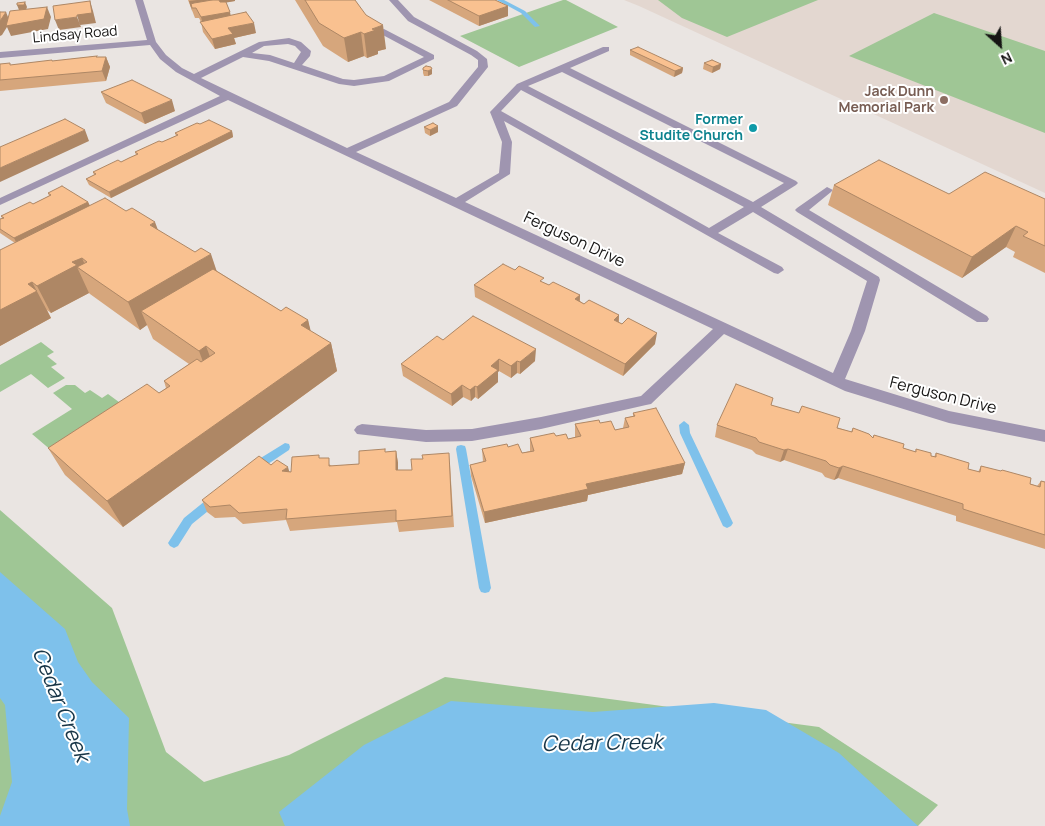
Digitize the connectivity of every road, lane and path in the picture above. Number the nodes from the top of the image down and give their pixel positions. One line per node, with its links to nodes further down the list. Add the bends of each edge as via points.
1 (140, 0): 4 (street, Ferguson Drive)
2 (393, 0): 14 (street, via 411,19 474,53 482,59 483,67 452,104)
3 (384, 32): 8 (street, via 435,59 366,83 342,82)
4 (152, 42): 7 (street, Lindsay Road); 10 (street, Ferguson Drive, via 163,57)
5 (606, 49): 9 (street)
6 (242, 54): 8 (street); 8 (street, via 262,44 289,41 306,51 306,56); 10 (street)
7 (0, 55)
8 (296, 66)
9 (562, 68): 11 (street); 18 (street, via 792,183)
10 (193, 78): 12 (street, Ferguson Drive)
11 (520, 86): 13 (street); 18 (street)
12 (228, 96): 14 (street, Ferguson Drive); 16 (street)
13 (495, 112): 17 (street, via 507,142 504,174); 19 (street)
14 (348, 151): 17 (street, Ferguson Drive)
15 (827, 190): 21 (street, via 801,210)
16 (0, 202)
17 (456, 203): 22 (street, Ferguson Drive)
18 (753, 207): 19 (street); 23 (street, via 874,280 858,331)
19 (709, 233): 20 (street)
20 (778, 270)
21 (982, 319)
22 (722, 328): 23 (street, Ferguson Drive); 24 (street, via 646,400 480,434 426,436)
23 (837, 381): 25 (street, Ferguson Drive, via 949,417)
24 (362, 430)
25 (1045, 436)

